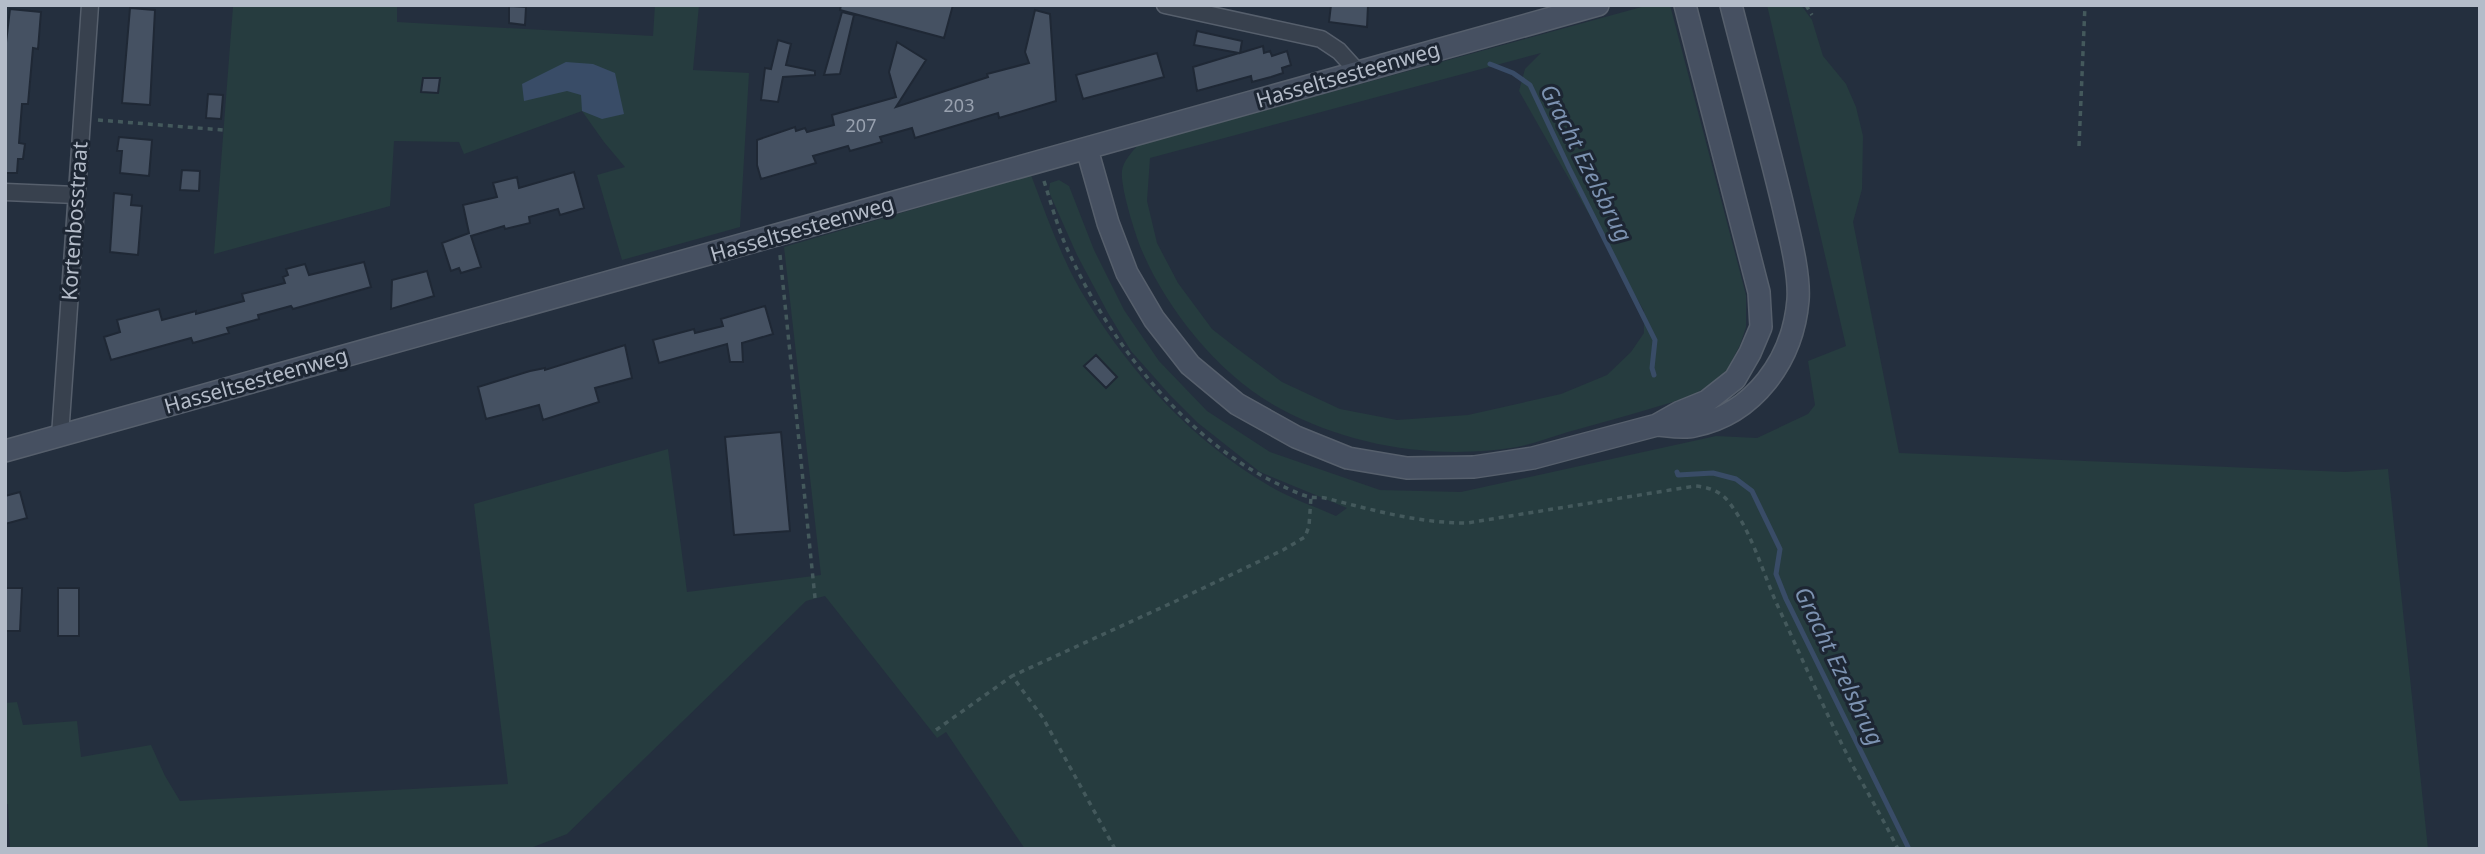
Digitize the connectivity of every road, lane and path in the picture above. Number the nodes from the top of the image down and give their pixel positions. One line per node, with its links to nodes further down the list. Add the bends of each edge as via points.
1 (90, 5): 10 (street, Kortenbosstraat)
2 (1165, 5): 9 (street, via 1321,39)
3 (1598, 5): 9 (main road, Hasseltsesteenweg)
4 (1731, 5): 18 (main road, via 1792,245 1798,298 1794,326 1778,366 1752,399 1723,418 1691,427)
5 (1806, 5): 8 (path)
6 (2085, 5): 12 (path)
7 (1686, 6): 18 (main road, via 1759,292 1761,327 1735,379 1707,401)
8 (1812, 15)
9 (1358, 72): 13 (main road, Hasseltsesteenweg)
10 (82, 119): 11 (path); 16 (street, Kortenbosstraat)
11 (223, 130)
12 (2079, 146)
13 (1087, 149): 14 (main road, Hasseltsesteenweg); 18 (main road, via 1127,273 1154,319 1190,365 1218,389 1296,437 1348,458 1407,468 1474,467 1533,458)
14 (1037, 163): 17 (main road, Hasseltsesteenweg); 21 (path, via 1070,256 1115,337 1166,399 1211,440 1248,468)
15 (5, 192): 16 (street)
16 (76, 195): 19 (street, Kortenbosstraat)
17 (778, 235): 19 (main road, Hasseltsesteenweg); 22 (path)
18 (1657, 425)
19 (60, 436): 20 (main road, Hasseltsesteenweg)
20 (5, 451)
21 (1311, 497): 23 (path, via 1305,537); 26 (path, via 1432,523 1467,523 1695,486 1721,494 1755,547 1768,586)
22 (815, 598)
23 (1012, 676): 24 (path); 25 (path, via 1043,718)
24 (936, 730)
25 (1115, 849)
26 (1898, 849)

